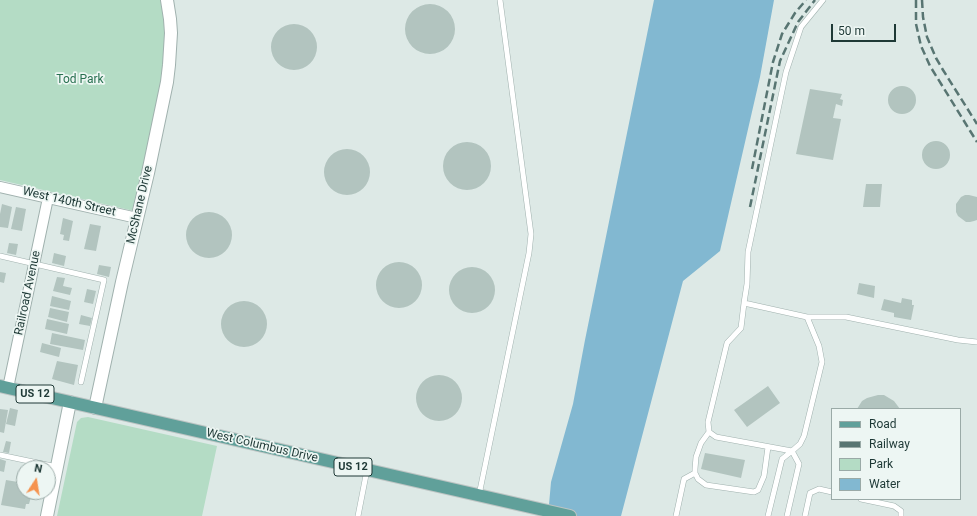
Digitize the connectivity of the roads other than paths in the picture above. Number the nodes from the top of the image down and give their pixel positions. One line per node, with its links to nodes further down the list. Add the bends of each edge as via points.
1 (167, 0): 6 (street, McShane Drive, via 171,33 169,65)
2 (500, 0): 24 (lane, via 531,234 530,253)
3 (823, 0): 9 (lane, via 801,28 786,72 748,252)
4 (0, 187): 5 (street, West 140th Street)
5 (48, 198): 6 (street, West 140th Street); 8 (street, Railroad Avenue)
6 (137, 218): 15 (street, McShane Drive)
7 (0, 256): 8 (lane)
8 (34, 264): 12 (lane, via 104,280); 13 (street, Railroad Avenue)
9 (744, 303): 10 (lane); 16 (lane, via 741,328 727,343 708,422)
10 (807, 317): 11 (lane, via 846,317); 18 (lane, via 819,346 822,362 804,436)
11 (977, 342)
12 (81, 382)
13 (4, 387): 14 (main road, West Columbus Drive / US 12)
14 (70, 402): 15 (main road, West Columbus Drive / US 12); 20 (street)
15 (95, 408): 21 (main road, West Columbus Drive / US 12)
16 (709, 432): 17 (lane, via 716,437); 22 (lane, via 701,443 696,457)
17 (768, 447): 18 (lane); 22 (lane, via 764,476 758,490 754,492 706,485)
18 (792, 451): 30 (lane, via 782,459); 31 (lane, via 799,464)
19 (0, 455): 20 (lane)
20 (57, 467): 26 (street)
21 (367, 470): 24 (main road, West Columbus Drive / US 12); 27 (lane)
22 (695, 474): 29 (lane, via 684,479)
23 (831, 492): 32 (lane, via 819,489 810,493)
24 (479, 495): 28 (main road, West Columbus Drive / US 12)
25 (866, 500): 33 (lane, via 894,506 901,511)
26 (47, 516)
27 (358, 516)
28 (570, 516)
29 (676, 516)
30 (768, 516)
31 (787, 516)
32 (805, 516)
33 (901, 516)

